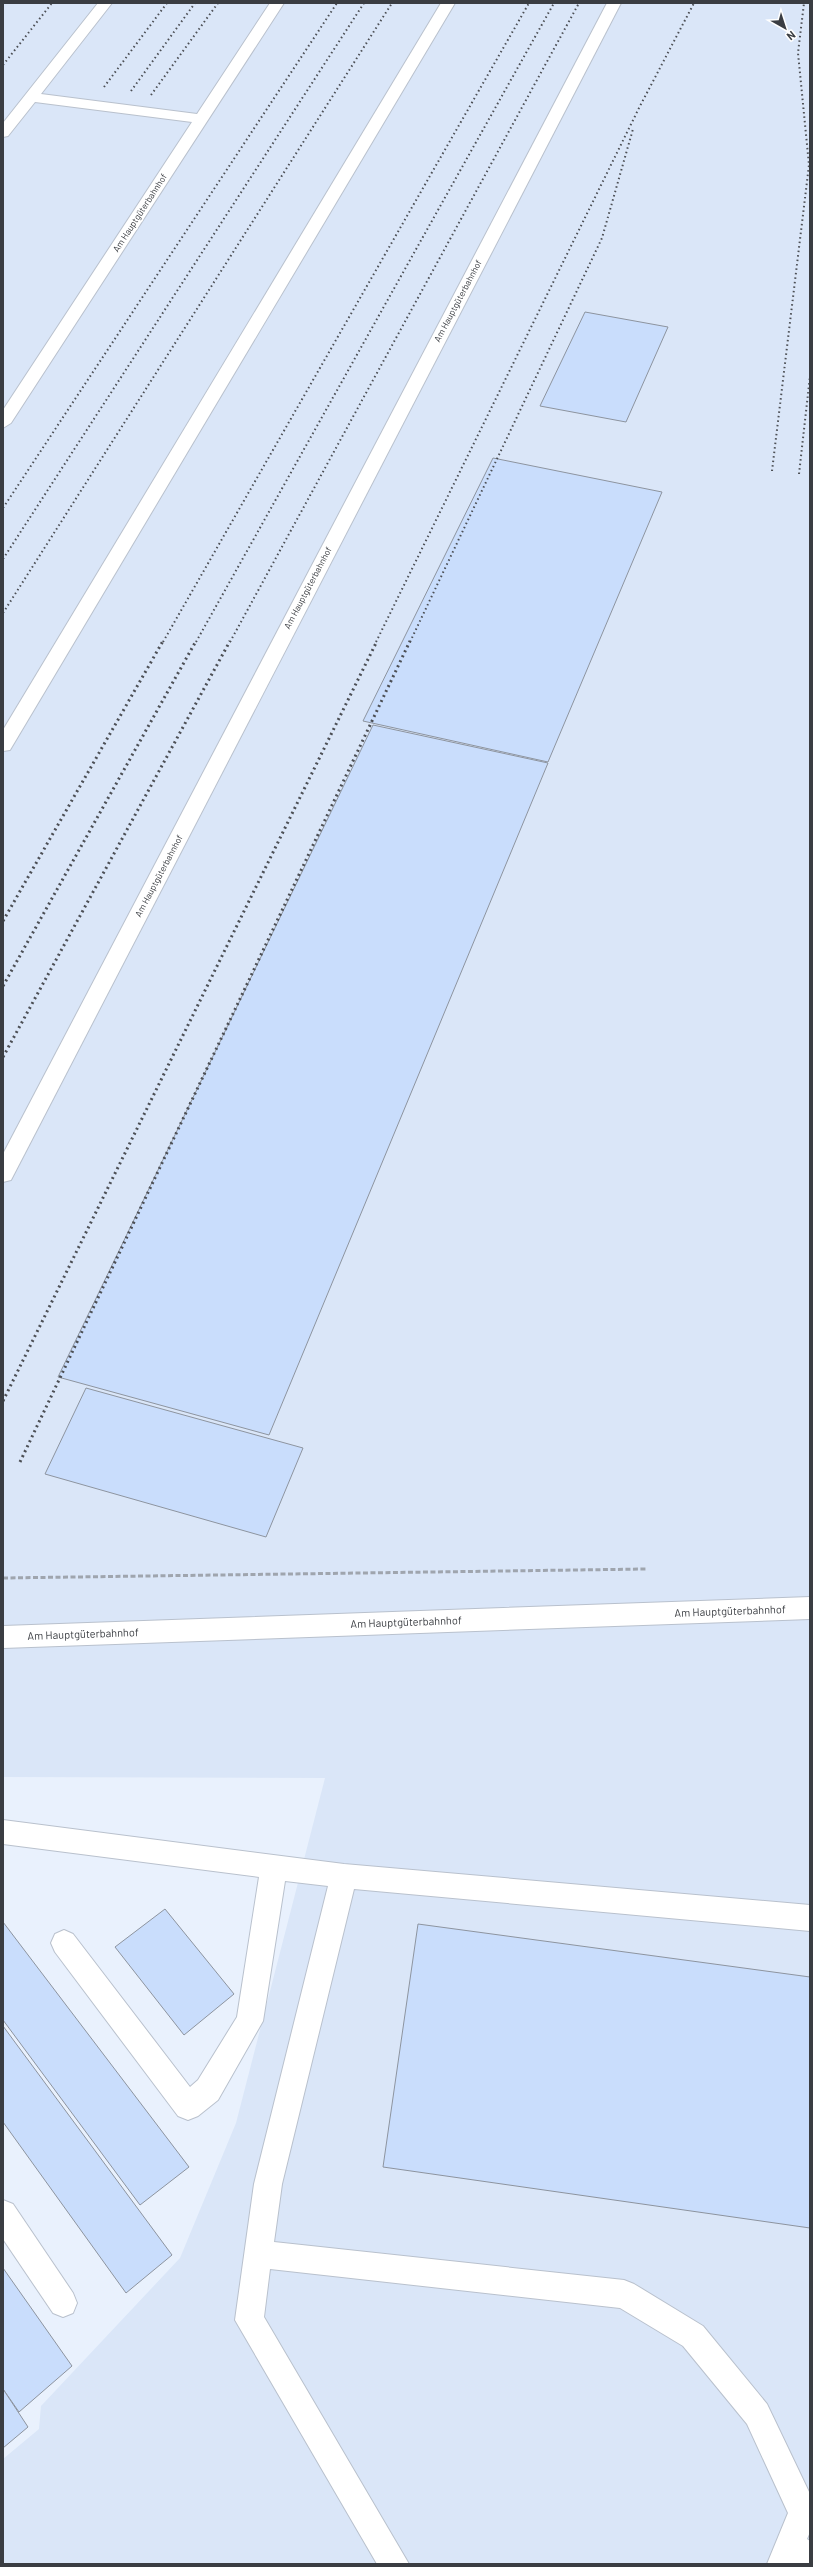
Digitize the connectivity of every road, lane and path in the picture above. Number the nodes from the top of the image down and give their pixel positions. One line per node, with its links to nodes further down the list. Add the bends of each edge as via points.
1 (105, 3): 5 (street)
2 (277, 3): 6 (street, Am Hauptgüterbahnhof)
3 (448, 3): 9 (street)
4 (614, 3): 10 (street, Am Hauptgüterbahnhof)
5 (30, 97): 6 (street); 7 (street)
6 (200, 120): 8 (street, Am Hauptgüterbahnhof)
7 (3, 133)
8 (3, 423)
9 (3, 746)
10 (3, 1174)
11 (653, 1569): 12 (path)
12 (3, 1578)
13 (810, 1608): 14 (street, Am Hauptgüterbahnhof)
14 (3, 1637)
15 (3, 1832): 16 (street)
16 (274, 1867): 17 (street); 19 (street, via 250,2021 208,2090 188,2106)
17 (344, 1876): 18 (street); 21 (street, via 268,2184)
18 (810, 1918)
19 (64, 1943)
20 (3, 2214): 22 (street)
21 (258, 2254): 23 (street, via 624,2294 693,2336 757,2414 803,2512); 24 (street, via 249,2320)
22 (62, 2303)
23 (794, 2556)
24 (394, 2564)

